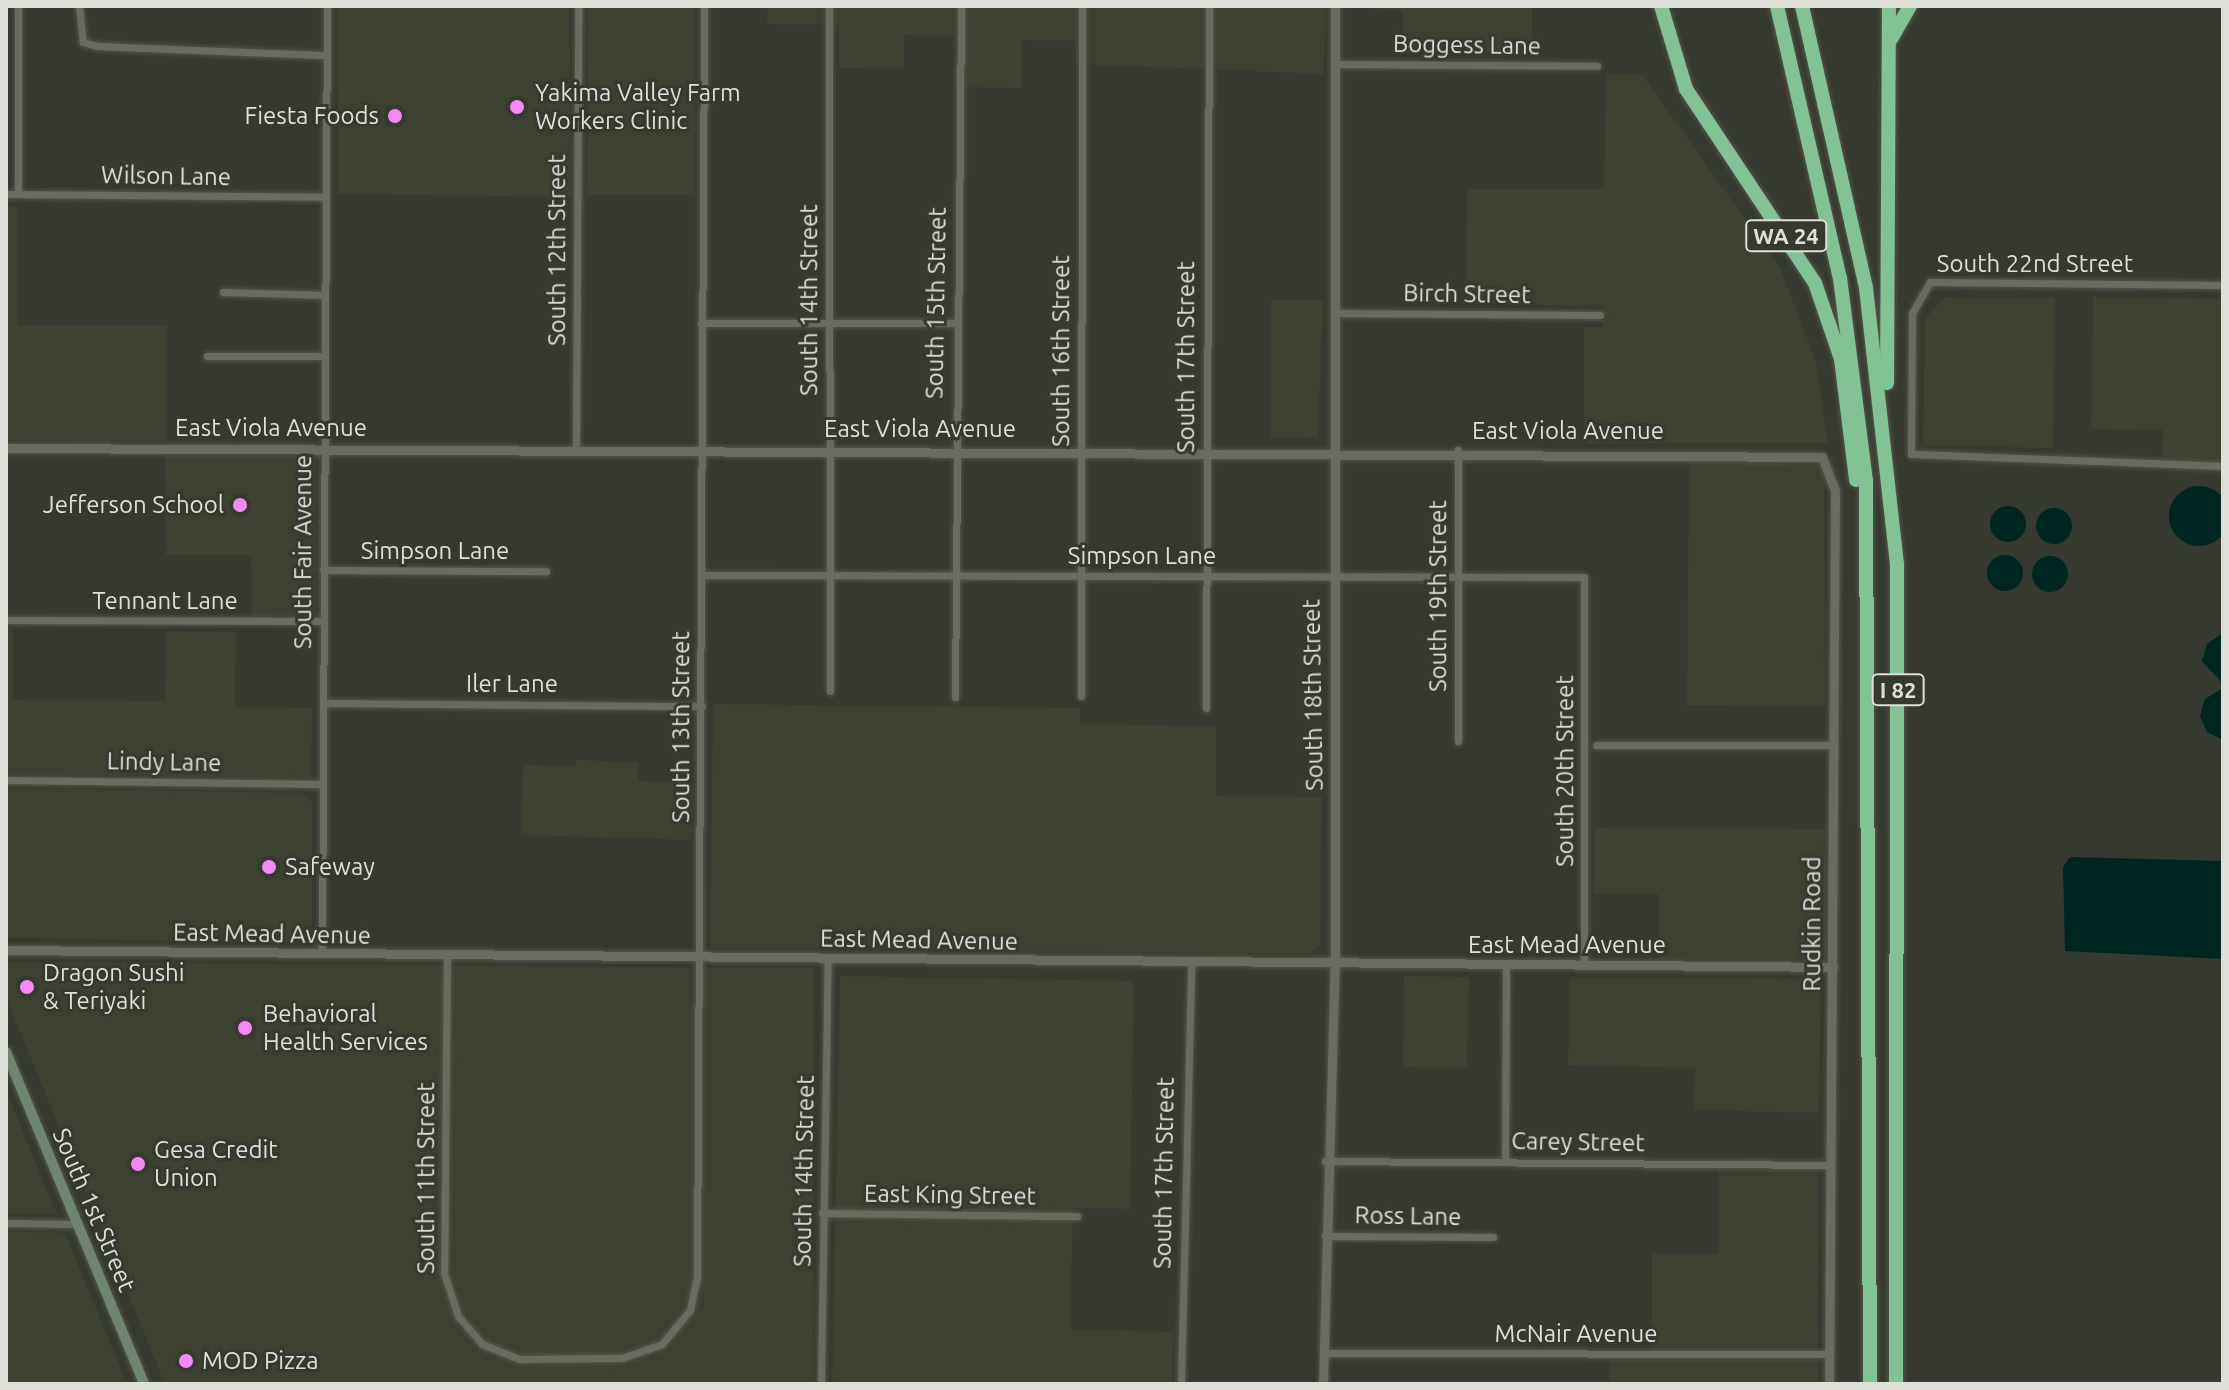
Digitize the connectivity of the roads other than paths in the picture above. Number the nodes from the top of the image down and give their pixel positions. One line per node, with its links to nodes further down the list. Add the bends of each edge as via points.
1 (18, 6): 21 (street)
2 (79, 6): 17 (street, via 83,42 97,46)
3 (327, 6): 17 (street, South Fair Avenue)
4 (578, 6): 33 (street, South 12th Street)
5 (704, 6): 28 (street, South 13th Street)
6 (829, 6): 29 (street, South 14th Street)
7 (961, 6): 30 (street, South 15th Street)
8 (1082, 6): 39 (street, South 16th Street)
9 (1209, 6): 40 (street, South 17th Street)
10 (1335, 6): 18 (street, South 18th Street)
11 (1658, 6): 58 (highway, WA 24, via 1686,89 1815,283 1841,359)
12 (1777, 6): 58 (highway, I 82, via 1849,330 1866,481)
13 (1802, 6): 43 (highway, I 82, via 1860,253)
14 (1889, 6): 16 (highway)
15 (1910, 6): 16 (highway)
16 (1889, 43): 43 (highway)
17 (326, 55): 22 (street, South Fair Avenue)
18 (1336, 64): 19 (street, Boggess Lane); 26 (street, South 18th Street)
19 (1597, 66)
20 (6, 194): 21 (street, Wilson Lane)
21 (18, 194): 22 (street, Wilson Lane)
22 (326, 197): 25 (street, South Fair Avenue)
23 (2223, 285): 45 (street, South 22nd Street, via 1930,282 1912,313 1911,454)
24 (223, 292): 25 (street)
25 (325, 295): 32 (street, South Fair Avenue)
26 (1334, 313): 27 (street, Birch Street); 41 (street, South 18th Street)
27 (1600, 315)
28 (701, 323): 29 (street); 36 (street, South 13th Street)
29 (829, 323): 30 (street); 37 (street, South 14th Street)
30 (956, 323): 38 (street, South 15th Street)
31 (207, 356): 32 (street)
32 (324, 356): 35 (street, South Fair Avenue)
33 (576, 447): 35 (street, East Viola Avenue); 36 (street, East Viola Avenue)
34 (6, 448): 35 (street, East Viola Avenue)
35 (323, 448): 46 (street, South Fair Avenue)
36 (701, 448): 37 (street, East Viola Avenue); 48 (street, South 13th Street)
37 (829, 448): 38 (street, East Viola Avenue); 50 (street, South 14th Street)
38 (954, 449): 39 (street, East Viola Avenue); 51 (street, South 15th Street)
39 (1081, 449): 40 (street, East Viola Avenue); 52 (street, South 16th Street)
40 (1206, 449): 41 (street, East Viola Avenue); 49 (street, South 17th Street)
41 (1333, 450): 42 (street, East Viola Avenue); 53 (street, South 18th Street)
42 (1458, 450): 44 (street, East Viola Avenue, via 1806,453); 54 (street, South 19th Street)
43 (1889, 456): 99 (highway, I 82, via 1898,670)
44 (1829, 464): 67 (street, Rudkin Road)
45 (2223, 466)
46 (323, 570): 47 (street, Simpson Lane); 57 (street, South Fair Avenue)
47 (546, 571)
48 (701, 575): 50 (street, Simpson Lane); 63 (street, South 13th Street)
49 (1206, 575): 52 (street, Simpson Lane); 53 (street, Simpson Lane); 64 (street, South 17th Street)
50 (829, 576): 51 (street, Simpson Lane); 59 (street, South 14th Street)
51 (954, 576): 52 (street, Simpson Lane); 61 (street, South 15th Street)
52 (1081, 576): 60 (street, South 16th Street)
53 (1332, 576): 54 (street, Simpson Lane); 76 (street, South 18th Street)
54 (1458, 577): 55 (street, Simpson Lane); 65 (street, South 19th Street)
55 (1584, 577): 78 (street, South 20th Street)
56 (6, 620): 57 (street, Tennant Lane)
57 (323, 621): 62 (street, South Fair Avenue)
58 (1872, 663): 98 (highway, I 82)
59 (830, 691)
60 (1081, 696)
61 (955, 697)
62 (323, 703): 63 (street, Iler Lane); 69 (street, South Fair Avenue)
63 (702, 706): 73 (street, South 13th Street)
64 (1206, 708)
65 (1458, 741)
66 (1596, 745): 67 (street)
67 (1832, 745): 79 (street, Rudkin Road)
68 (6, 780): 69 (street, Lindy Lane)
69 (322, 784): 71 (street, South Fair Avenue)
70 (6, 950): 71 (street, East Mead Avenue)
71 (322, 954): 72 (street, East Mead Avenue)
72 (447, 956): 73 (street, East Mead Avenue); 92 (street, South 11th Street, via 447,1291 482,1344 519,1359)
73 (701, 958): 74 (street, East Mead Avenue); 92 (street, South 13th Street, via 690,1310 648,1351)
74 (828, 959): 75 (street, East Mead Avenue); 84 (street, South 14th Street)
75 (1191, 964): 76 (street, East Mead Avenue); 95 (street, South 17th Street)
76 (1335, 964): 77 (street, East Mead Avenue); 81 (street, South 18th Street)
77 (1506, 965): 78 (street, East Mead Avenue); 82 (street)
78 (1584, 966): 79 (street, East Mead Avenue)
79 (1833, 967): 83 (street, Rudkin Road)
80 (6, 1052): 87 (main road, South 1st Street)
81 (1325, 1161): 82 (street, Carey Street); 88 (street, South 18th Street)
82 (1505, 1161): 83 (street, Carey Street)
83 (1831, 1165): 91 (street, Rudkin Road)
84 (822, 1213): 85 (street, East King Street); 94 (street, South 14th Street)
85 (1077, 1216)
86 (6, 1223): 87 (street)
87 (78, 1224): 93 (main road, South 1st Street)
88 (1323, 1236): 89 (street, Ross Lane); 90 (street, South 18th Street)
89 (1493, 1237)
90 (1323, 1353): 91 (street, McNair Avenue); 96 (street, South 18th Street)
91 (1829, 1354): 97 (street, Rudkin Road)
92 (571, 1360)
93 (144, 1384)
94 (821, 1384)
95 (1181, 1384)
96 (1323, 1384)
97 (1829, 1384)
98 (1870, 1384)
99 (1896, 1384)

